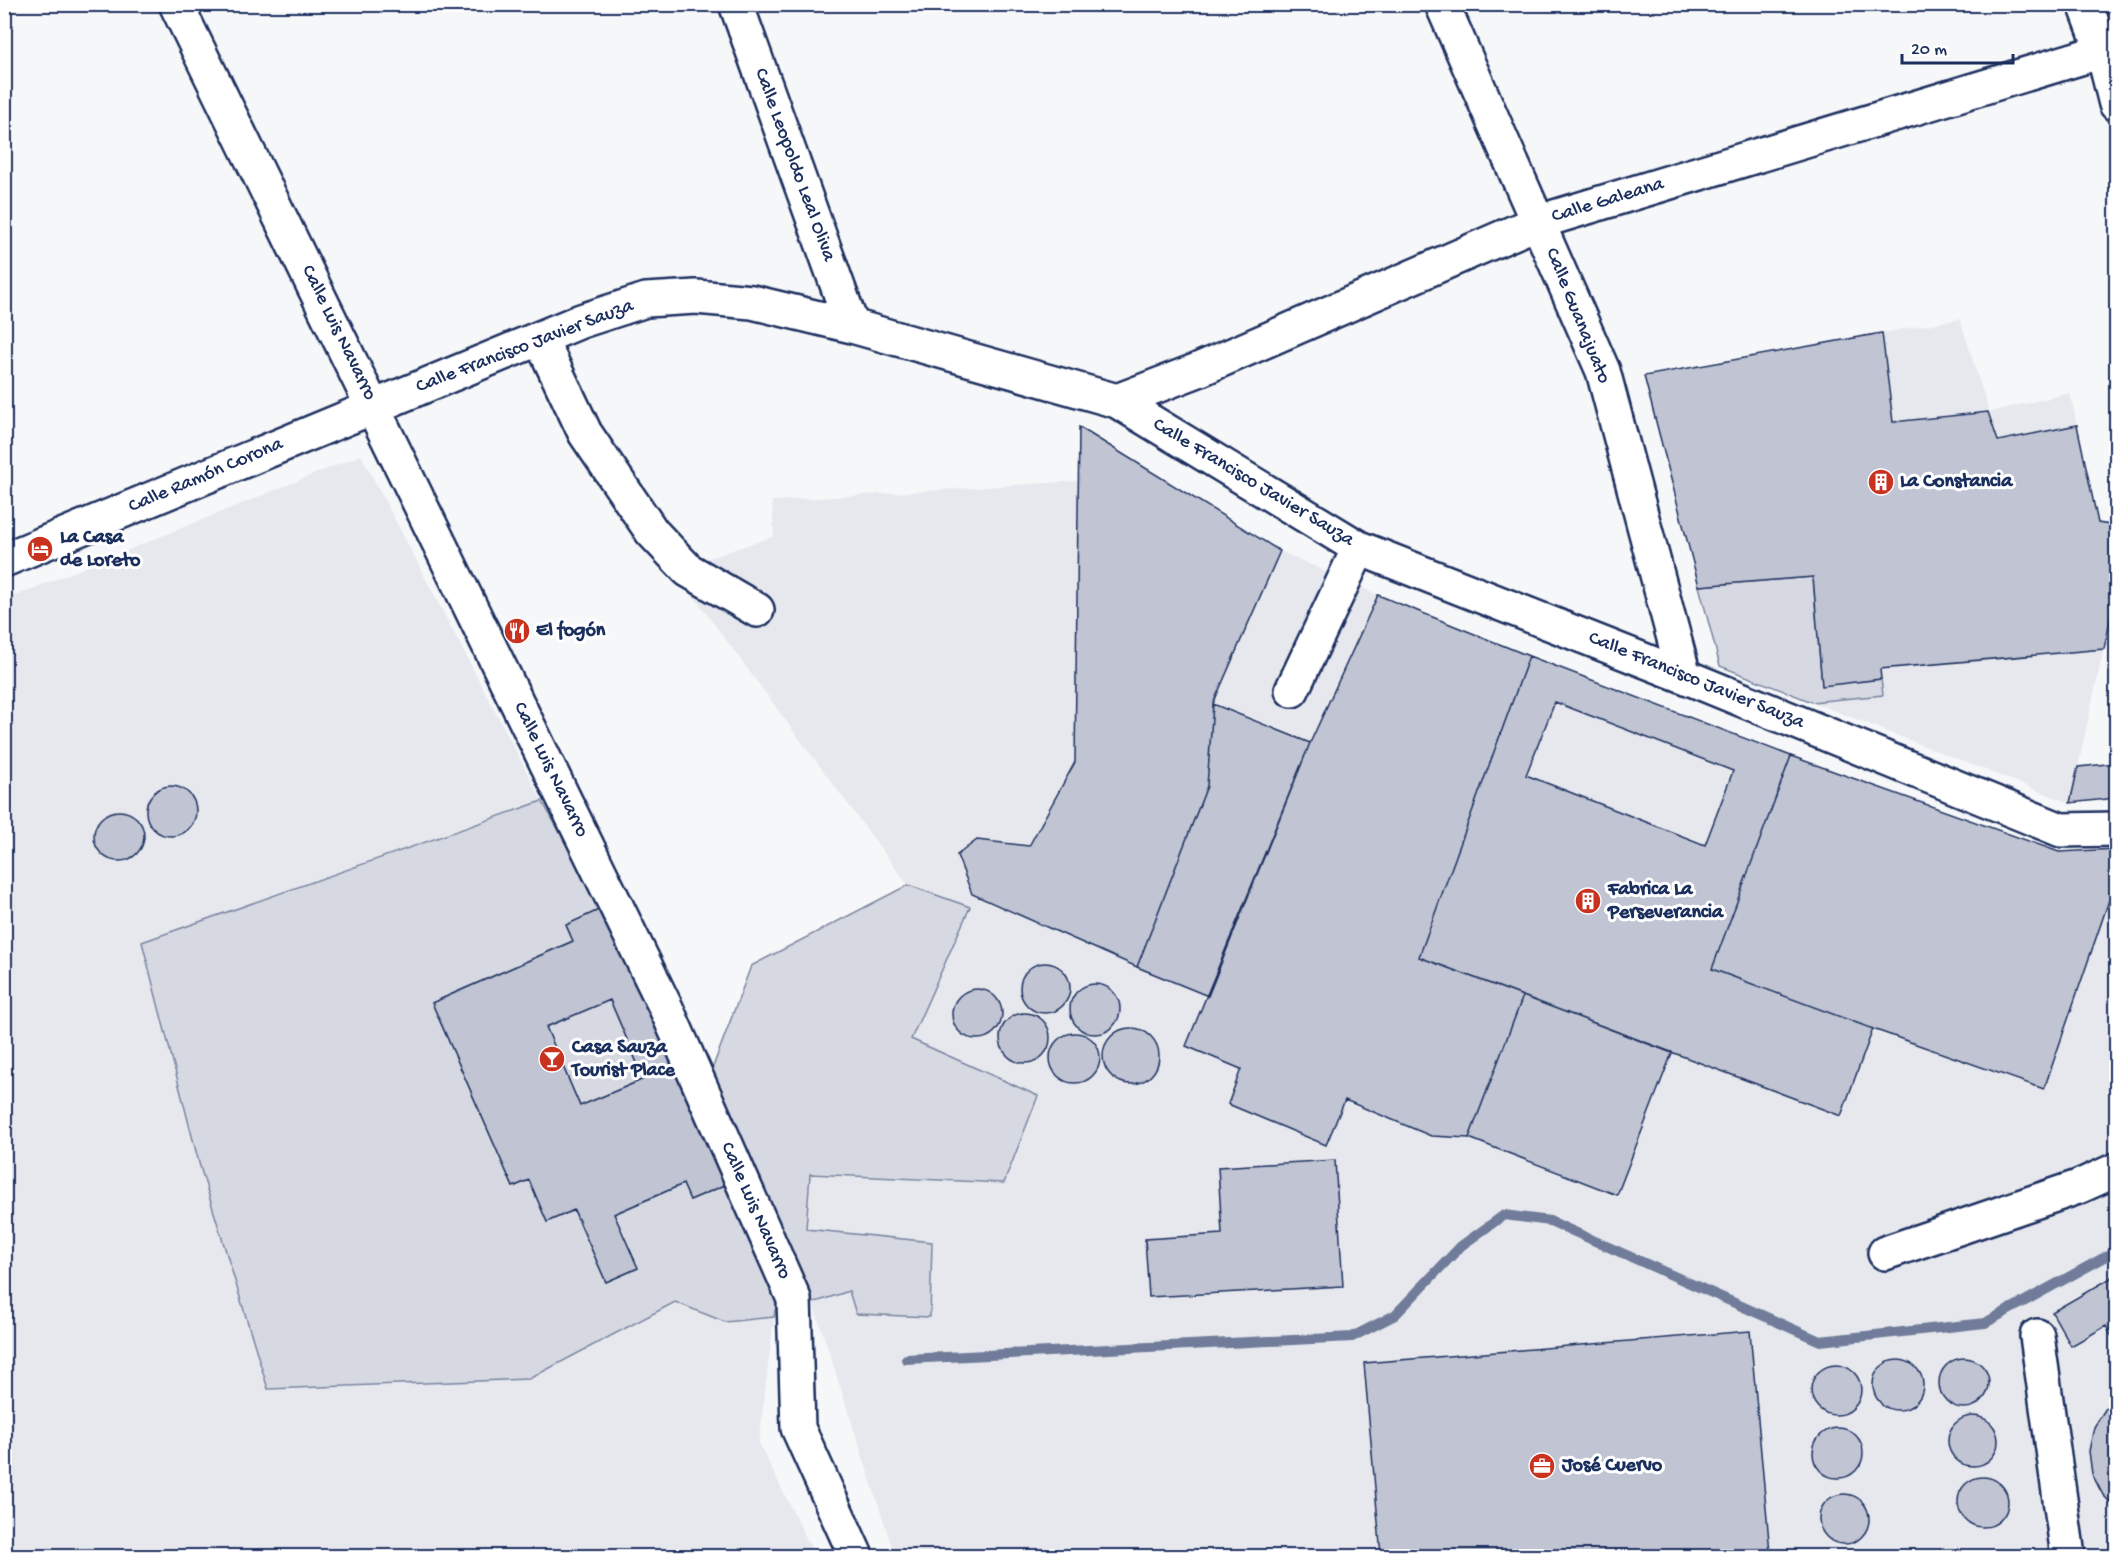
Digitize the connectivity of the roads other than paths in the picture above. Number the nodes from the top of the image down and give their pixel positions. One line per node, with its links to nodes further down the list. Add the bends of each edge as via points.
1 (176, 4): 11 (street, Calle Luis Navarro)
2 (736, 4): 8 (street, Calle Leopoldo Leal Oliva)
3 (1442, 4): 7 (street, Calle Guanajuato)
4 (2085, 4): 5 (street)
5 (2110, 49): 6 (street); 7 (street, Calle Galeana)
6 (2116, 104)
7 (1538, 222): 10 (street, Calle Galeana, via 1198,370); 15 (street, Calle Guanajuato, via 1603,371)
8 (852, 326): 9 (street, Calle Francisco Javier Sauza, via 752,302 696,297 646,300); 10 (street, Calle Francisco Javier Sauza)
9 (540, 338): 11 (street, Calle Francisco Javier Sauza); 14 (street, via 585,433 652,532 688,570)
10 (1117, 401): 12 (street, Calle Francisco Javier Sauza)
11 (374, 406): 13 (street, Calle Ramón Corona); 21 (street, Calle Luis Navarro, via 666,1008 794,1299 798,1428)
12 (1359, 548): 15 (street, Calle Francisco Javier Sauza); 16 (street)
13 (4, 560)
14 (758, 610)
15 (1684, 676): 17 (street, Calle Francisco Javier Sauza, via 2061,830)
16 (1292, 690)
17 (2116, 829)
18 (2116, 1170): 19 (street, via 2078,1187)
19 (1885, 1253)
20 (2037, 1336): 22 (street)
21 (856, 1557)
22 (2068, 1557)

